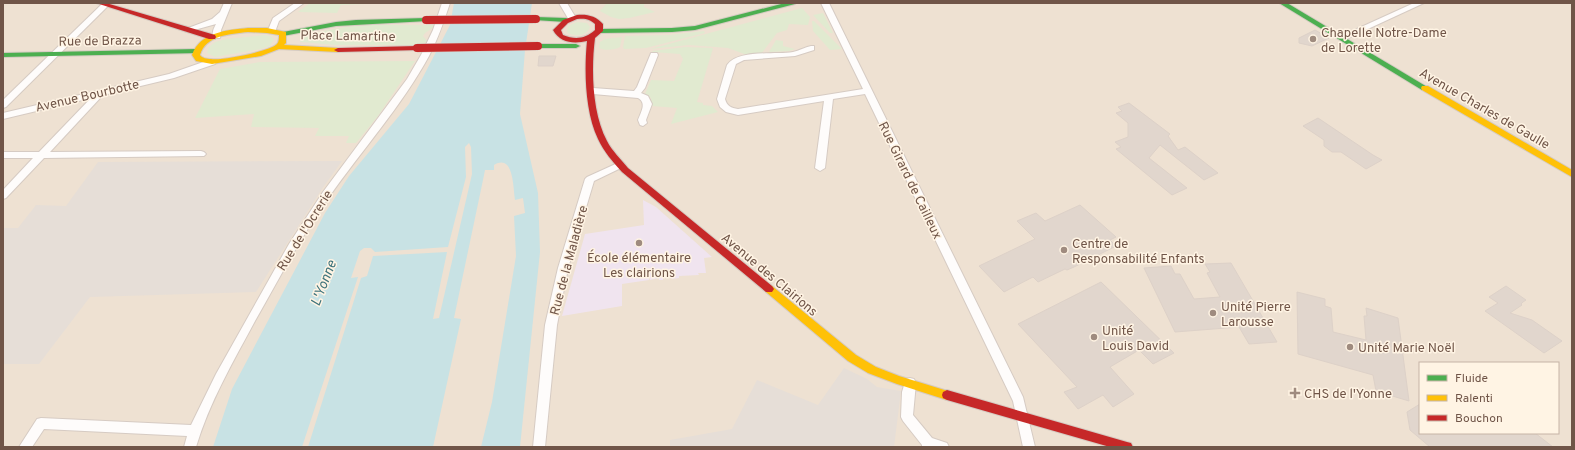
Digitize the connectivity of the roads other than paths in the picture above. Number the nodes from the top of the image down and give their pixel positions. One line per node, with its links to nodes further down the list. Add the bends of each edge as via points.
1 (228, 3): 11 (street)
2 (300, 3): 15 (street, via 276,20)
3 (446, 3): 49 (street, Rue de l'Ocrerie, via 433,42 381,123 326,194 281,264 218,379)
4 (563, 3): 12 (street)
5 (777, 3): 13 (main road, via 697,22)
6 (793, 3): 13 (main road, via 695,28 660,30)
7 (825, 3): 33 (street, Rue Girard de Cailleux)
8 (1282, 3): 20 (main road, Avenue Charles de Gaulle)
9 (1420, 3): 20 (street)
10 (103, 4): 14 (main road); 25 (street)
11 (223, 14): 14 (street, via 211,24); 17 (street)
12 (569, 19): 13 (main road, Place Lamartine, via 590,17 596,20); 16 (main road, Place Lamartine, bridge, via 356,22); 19 (main road, via 557,30)
13 (599, 27): 18 (main road)
14 (187, 30): 17 (main road)
15 (272, 30): 16 (main road, Place Lamartine); 17 (main road, Place Lamartine)
16 (283, 34): 23 (main road, Place Lamartine, via 282,43)
17 (215, 37): 27 (main road, via 204,43)
18 (591, 37): 21 (main road, Place Lamartine); 29 (main road, Avenue des Clairions)
19 (564, 38): 21 (main road); 22 (main road)
20 (1341, 38): 45 (main road, Avenue Charles de Gaulle)
21 (577, 43): 22 (main road, Place Lamartine); 29 (main road)
22 (543, 46): 23 (main road, Place Lamartine, bridge, via 334,50)
23 (278, 47): 30 (main road, Place Lamartine, via 261,54)
24 (811, 48): 36 (street, via 795,54 737,59 731,65 721,103 725,108 738,112)
25 (55, 54): 26 (main road, Rue de Brazza); 27 (main road, Rue de Brazza); 37 (street)
26 (3, 55)
27 (198, 55): 30 (main road, Place Lamartine, via 204,61); 31 (street, Avenue Bourbotte)
28 (654, 55): 35 (street, via 641,88)
29 (589, 59): 32 (main road, Avenue des Clairions)
30 (212, 62): 31 (street, Avenue Bourbotte)
31 (171, 76): 34 (street, Avenue Bourbotte)
32 (593, 91): 35 (street); 43 (main road, Avenue des Clairions, via 600,134 606,147)
33 (868, 91): 36 (street); 48 (street, Rue Girard de Cailleux, via 1019,401)
34 (101, 92): 38 (street, Avenue Bourbotte); 40 (street)
35 (636, 94): 39 (street, via 643,96 648,104)
36 (829, 97): 44 (street)
37 (3, 105)
38 (3, 116)
39 (643, 123)
40 (42, 154): 41 (street); 42 (street); 46 (street)
41 (201, 154)
42 (3, 155)
43 (620, 165): 47 (main road, Avenue des Clairions, via 852,358 872,370); 53 (street, Rue de la Maladière, via 590,179 563,268 550,325)
44 (820, 168)
45 (1572, 174)
46 (3, 196)
47 (910, 384): 48 (main road, Avenue des Clairions); 50 (street, via 907,417)
48 (1023, 417): 55 (street, Rue Girard de Cailleux); 56 (main road, Avenue des Clairions)
49 (195, 431): 51 (street, via 41,424); 52 (street, Rue de l'Ocrerie)
50 (928, 445): 54 (street)
51 (25, 447)
52 (190, 447)
53 (539, 447)
54 (943, 447)
55 (1029, 447)
56 (1127, 447)

